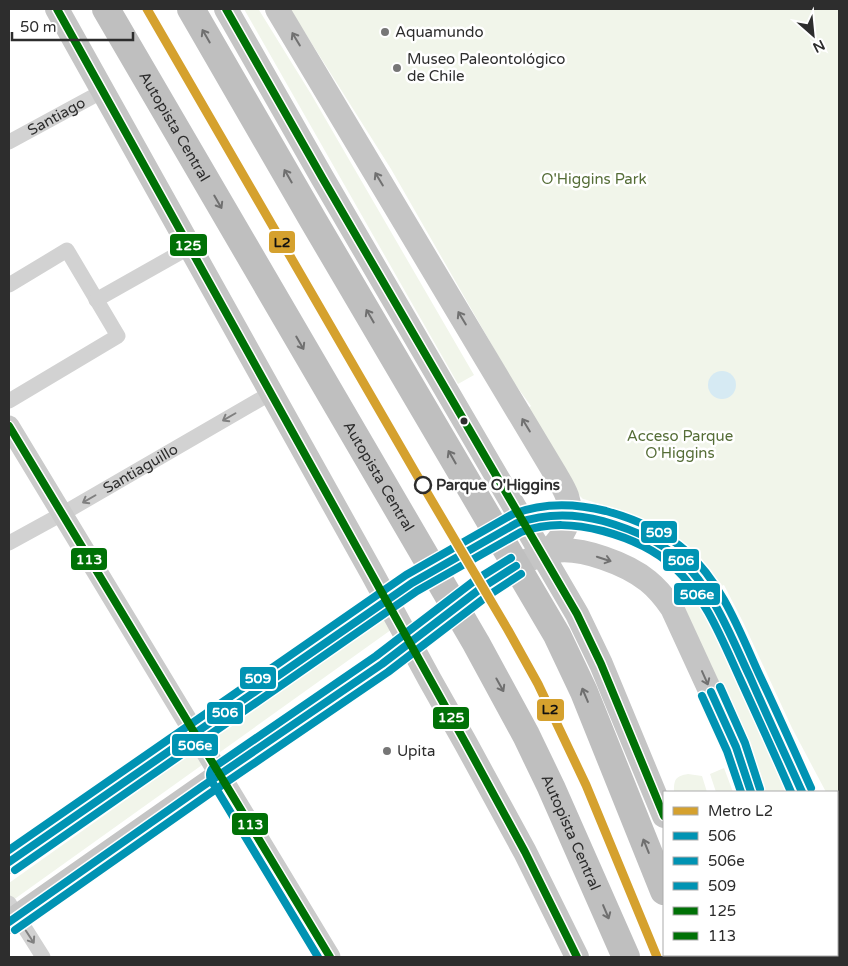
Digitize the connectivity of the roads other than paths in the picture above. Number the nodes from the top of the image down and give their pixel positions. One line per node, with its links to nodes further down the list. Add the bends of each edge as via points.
1 (57, 9): 6 (main road)
2 (106, 9): 31 (highway, Autopista Central, one-way to 31, via 510,704 551,787)
3 (191, 9): 26 (highway, one-way to 3, via 584,692 557,635)
4 (226, 9): 24 (main road, via 577,614)
5 (277, 9): 15 (main road, one-way to 5, via 566,493 556,475)
6 (103, 91): 7 (street, Santiago); 8 (main road)
7 (9, 142)
8 (190, 247): 10 (street); 11 (main road)
9 (9, 285): 10 (street, via 67,250)
10 (96, 300): 12 (street, via 118,336)
11 (271, 393): 14 (street, Santiaguillo, one-way to 14); 18 (main road)
12 (9, 401)
13 (9, 426): 14 (street)
14 (62, 514): 16 (street, Santiaguillo); 20 (street)
15 (569, 515): 17 (main road, via 564,532); 18 (main road, via 548,514 518,523); 23 (main road, via 605,521 634,532 660,545 688,567 713,602)
16 (9, 544)
17 (545, 554): 19 (main road, via 480,588); 22 (main road, one-way to 22, via 569,551 611,561 636,572 667,600 736,748)
18 (387, 600): 19 (main road); 20 (main road)
19 (410, 642): 21 (main road); 30 (main road, via 525,852)
20 (194, 733): 21 (street); 25 (main road)
21 (220, 774): 27 (main road); 29 (street)
22 (751, 791)
23 (802, 791)
24 (663, 814)
25 (9, 862)
26 (663, 889)
27 (11, 914): 28 (street, one-way to 28)
28 (44, 957)
29 (330, 957)
30 (577, 957)
31 (626, 957)

